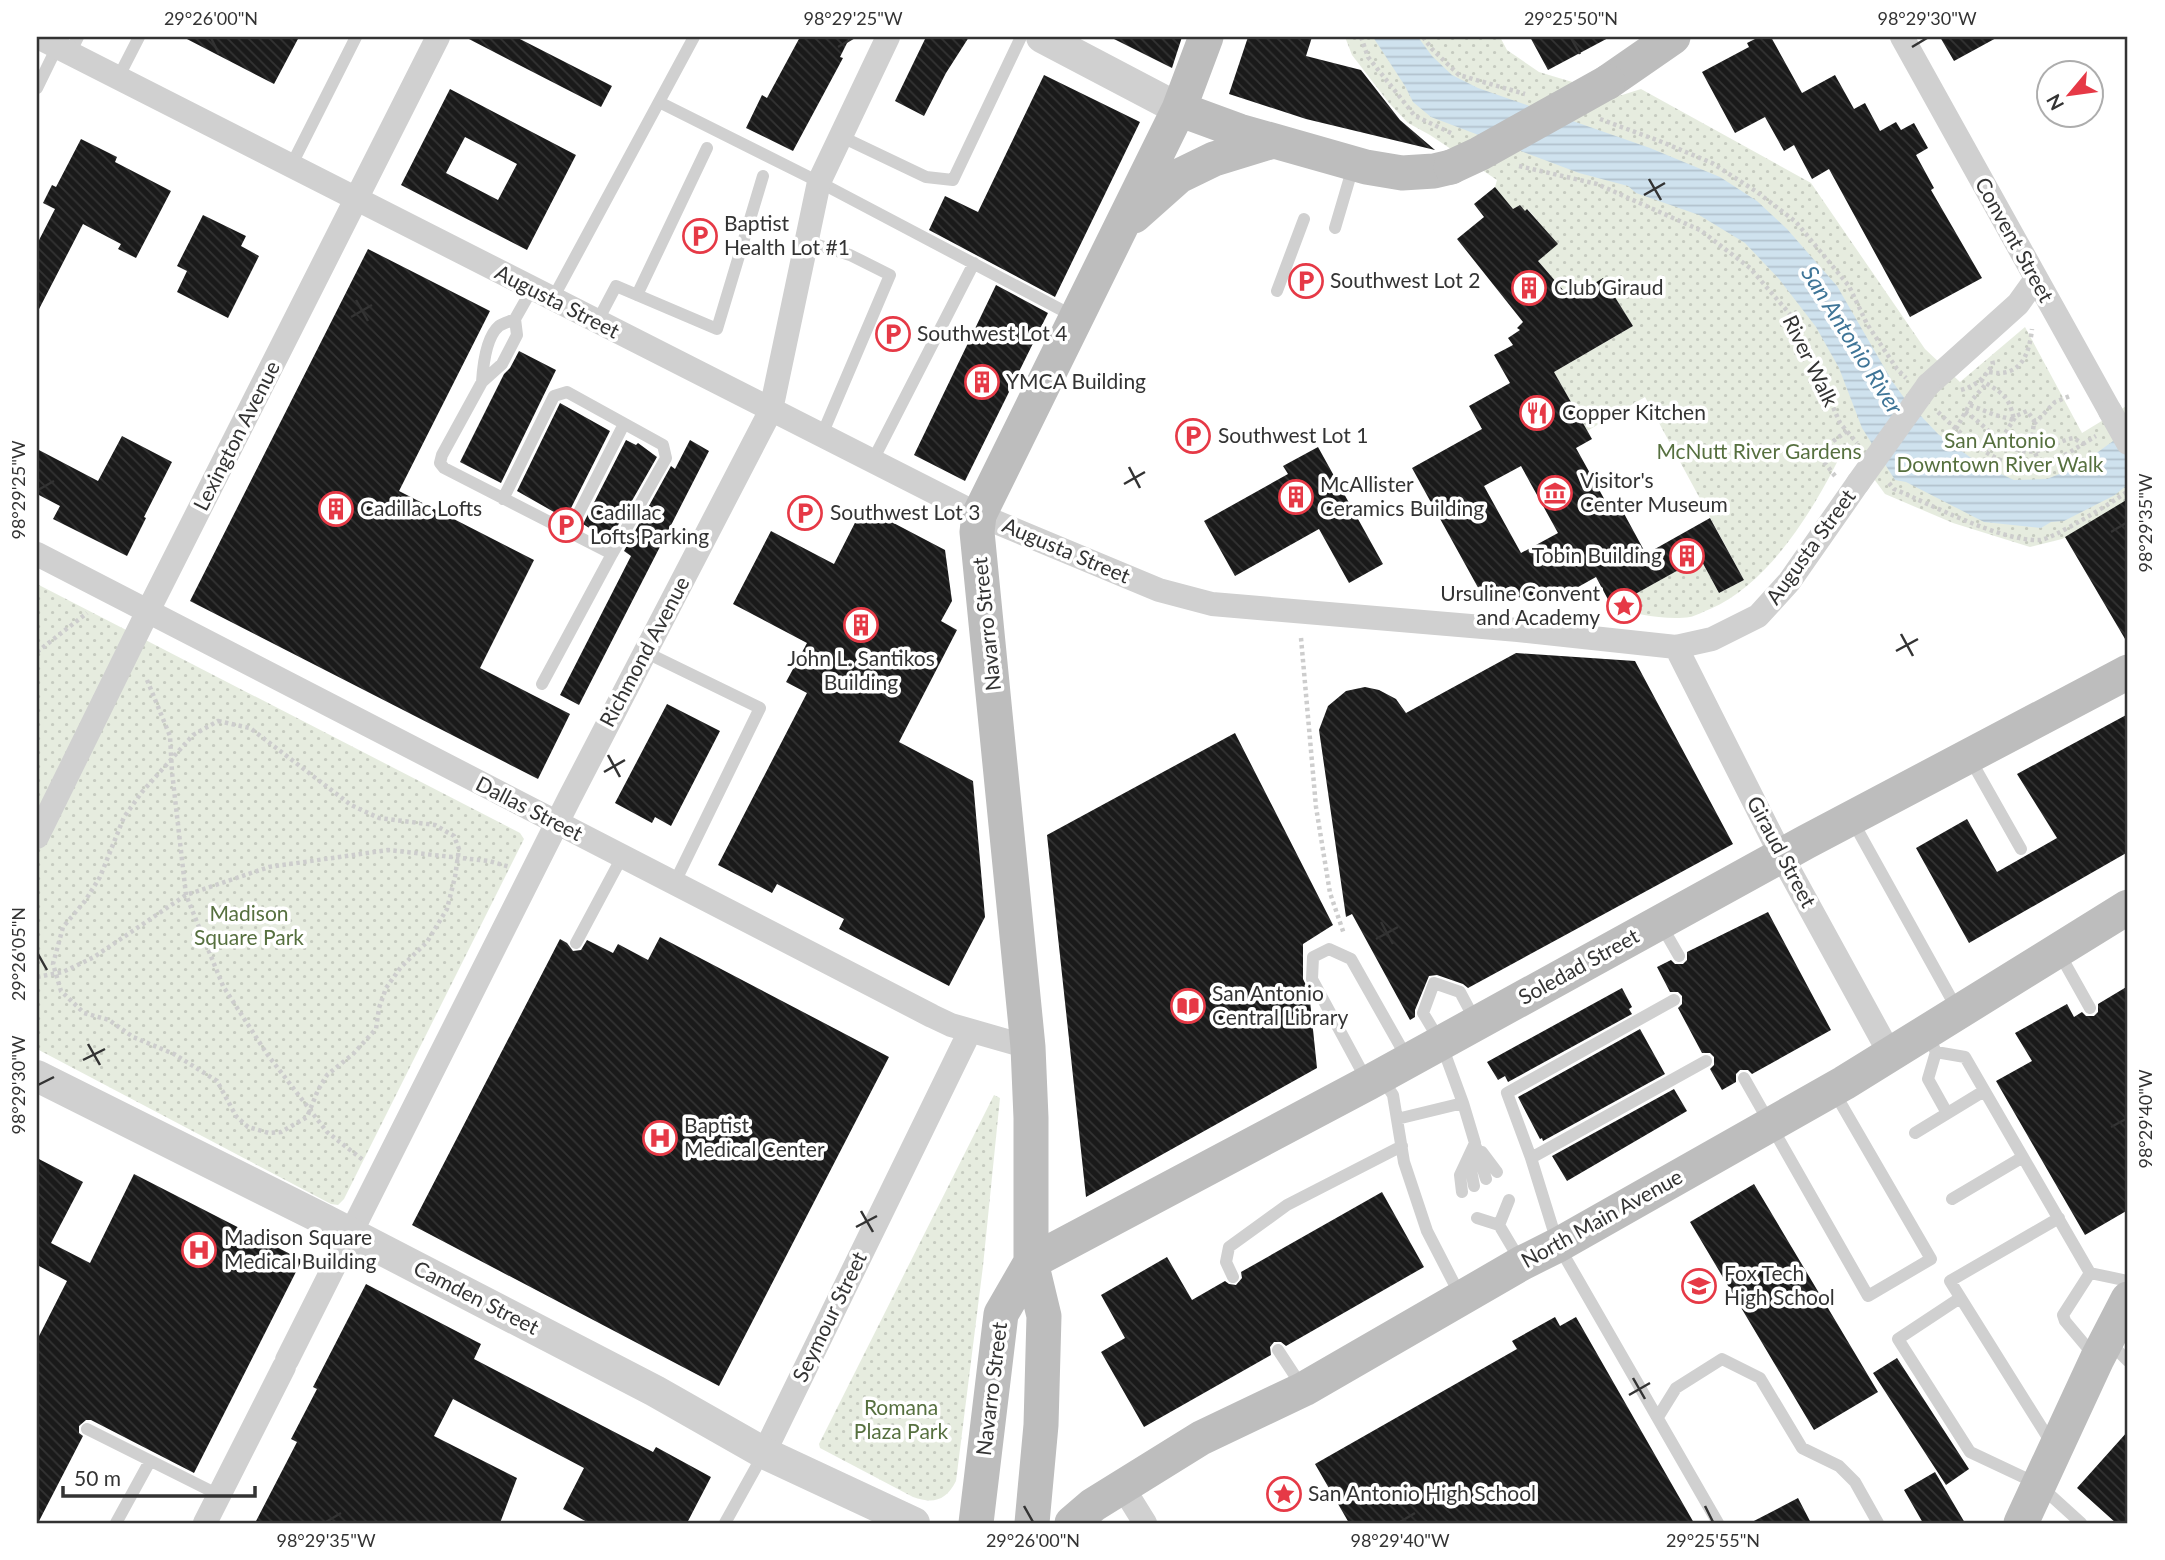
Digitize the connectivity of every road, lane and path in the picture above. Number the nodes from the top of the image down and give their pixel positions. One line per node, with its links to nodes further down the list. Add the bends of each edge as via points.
1 (139, 37): 14 (lane)
2 (356, 37): 26 (lane)
3 (438, 37): 29 (street, Lexington Avenue)
4 (694, 37): 17 (lane)
5 (888, 37): 20 (street, Richmond Avenue)
6 (1021, 37): 20 (lane, via 953,180 926,177)
7 (1042, 37): 18 (street)
8 (1206, 37): 18 (main road, Navarro Street)
9 (1361, 37): 23 (path, via 1368,57 1415,117)
10 (1423, 37): 16 (path, via 1459,75)
11 (1673, 37): 23 (main road, bridge, via 1608,82 1479,154)
12 (1902, 37): 35 (street, Convent Street)
13 (61, 43): 14 (street, Augusta Street); 15 (lane)
14 (118, 78): 26 (street, Augusta Street)
15 (37, 88)
16 (1533, 96)
17 (659, 102): 28 (lane); 37 (lane)
18 (1179, 109): 21 (main road); 31 (main road, Navarro Street)
19 (1597, 118): 47 (path, via 1712,163 1796,222 1849,286 1897,369)
20 (840, 136): 28 (street, Richmond Avenue)
21 (1273, 141): 25 (main road); 31 (main road, via 1214,159 1180,176)
22 (707, 148): 38 (lane)
23 (1457, 153): 25 (main road, via 1434,171 1402,173)
24 (1510, 162): 59 (path, River Walk, via 1597,184 1700,230 1726,248 1795,320)
25 (1354, 163): 32 (lane)
26 (290, 166): 29 (street, Augusta Street)
27 (763, 176): 38 (lane, via 717,329)
28 (819, 182): 33 (street, Richmond Avenue); 34 (lane)
29 (357, 200): 37 (street, Augusta Street); 77 (street, Lexington Avenue)
30 (1304, 219): 36 (lane)
31 (1120, 228): 39 (main road, Navarro Street)
32 (1335, 228)
33 (808, 242): 51 (street, Richmond Avenue); 60 (lane, via 850,255 890,275)
34 (974, 263): 39 (lane); 67 (lane)
35 (2036, 279): 47 (street, Augusta Street, via 2018,304); 55 (street, Convent Street)
36 (1277, 291)
37 (542, 294): 40 (lane); 41 (street, Augusta Street)
38 (637, 295): 41 (lane, via 616,286)
39 (1076, 318): 73 (main road, Navarro Street)
40 (515, 319): 45 (lane, via 514,342 502,364); 45 (lane, via 498,326 494,333 483,356)
41 (597, 322): 51 (street, Augusta Street)
42 (2032, 329): 44 (path, via 2021,364 2013,371)
43 (1992, 360): 44 (path)
44 (1989, 372): 46 (path)
45 (482, 382): 72 (lane, via 440,463)
46 (1983, 382): 48 (path); 50 (path); 54 (path, via 2003,394)
47 (1920, 385): 70 (street, Augusta Street, bridge)
48 (1957, 389)
49 (2070, 396): 57 (path, via 2055,402)
50 (1970, 405): 53 (path); 54 (path)
51 (771, 410): 60 (street, Augusta Street); 82 (street, Richmond Avenue)
52 (1937, 411): 58 (path)
53 (1965, 412): 58 (path); 61 (path)
54 (2014, 420): 57 (path, via 2027,411); 61 (path)
55 (2108, 421): 62 (street, Convent Street, bridge); 63 (path)
56 (624, 424): 72 (lane, via 567,392 560,393); 74 (lane); 76 (lane, via 663,445 666,458)
57 (2034, 424): 66 (path)
58 (1956, 429): 65 (path)
59 (1847, 431): 64 (path, River Walk); 70 (path, via 1817,453)
60 (821, 437): 67 (street, Augusta Street)
61 (1998, 440): 65 (path); 66 (path, via 2008,447)
62 (2128, 443)
63 (2083, 444): 66 (path, via 2069,438); 68 (path)
64 (1863, 450)
65 (1984, 450): 68 (path, via 2009,466)
66 (2034, 451): 68 (path)
67 (872, 462): 73 (street, Augusta Street)
68 (2040, 467)
69 (1886, 479): 71 (path, via 1894,489 1990,530 2042,540)
70 (1847, 480): 80 (street, Augusta Street, via 1789,582 1758,616 1712,639)
71 (2128, 491)
72 (503, 499): 74 (lane)
73 (979, 515): 80 (street, Augusta Street, via 1159,590 1212,604); 113 (main road, Navarro Street, via 977,532)
74 (569, 532): 76 (lane)
75 (37, 554): 77 (street, Dallas Street)
76 (612, 554): 85 (lane)
77 (148, 611): 89 (street, Dallas Street); 90 (street, Lexington Avenue)
78 (87, 612): 81 (path)
79 (1301, 638): 103 (path, via 1316,807 1330,893)
80 (1676, 647): 93 (street, Giraud Street)
81 (37, 652)
82 (645, 652): 89 (street, Richmond Avenue); 96 (lane, via 760,708)
83 (2128, 672): 86 (main road, Soledad Street)
84 (147, 680): 87 (path, via 170,736)
85 (542, 684)
86 (1969, 757): 88 (main road, Soledad Street); 91 (lane)
87 (171, 760): 94 (path, via 193,735 218,721 250,728 351,805 379,818 435,825 454,836); 97 (path); 104 (path, via 124,817 100,877 63,927 53,964)
88 (1851, 819): 93 (main road, Soledad Street); 108 (lane)
89 (556, 824): 92 (street, Dallas Street); 95 (street, Richmond Avenue)
90 (37, 837)
91 (2021, 849)
92 (622, 857): 96 (street, Dallas Street); 100 (lane)
93 (1782, 857): 99 (main road, Soledad Street); 114 (street, Giraud Street)
94 (458, 858): 95 (path, via 489,861); 97 (path, via 388,850 268,867); 122 (path, via 446,909 427,942 386,988 376,1029 327,1076)
95 (531, 874): 131 (street, Richmond Avenue)
96 (674, 884): 110 (street, Dallas Street)
97 (186, 895): 104 (path, via 94,957); 122 (path, via 223,986)
98 (2128, 907): 101 (main road, North Main Avenue)
99 (1660, 922): 102 (lane); 109 (main road, Soledad Street)
100 (576, 943)
101 (2058, 950): 107 (lane); 108 (main road, North Main Avenue)
102 (1679, 956)
103 (1353, 962): 116 (lane); 116 (lane, via 1329,949 1313,957 1312,979)
104 (56, 974): 105 (path); 122 (path, via 61,991 84,1013 108,1020 217,1081 236,1116 248,1127 281,1132 307,1117)
105 (37, 977)
106 (1674, 1000): 130 (lane, via 1507,1093)
107 (2090, 1008)
108 (1959, 1012): 112 (main road, North Main Avenue)
109 (1477, 1023): 111 (main road, Soledad Street); 111 (lane, via 1460,992 1434,984 1423,1013)
110 (970, 1031): 113 (street, Dallas Street); 153 (street, Seymour Street)
111 (1441, 1043): 116 (main road, Soledad Street); 121 (lane)
112 (1931, 1043): 114 (main road, North Main Avenue); 120 (lane, via 1965,1057); 123 (lane, via 1928,1079)
113 (1028, 1048): 139 (main road, Navarro Street)
114 (1889, 1054): 119 (main road, North Main Avenue)
115 (1706, 1061): 130 (lane)
116 (1386, 1073): 124 (lane); 139 (main road, Soledad Street)
117 (37, 1076): 137 (street, Camden Street)
118 (1744, 1078): 125 (lane)
119 (1833, 1089): 125 (main road, North Main Avenue); 125 (lane, via 1931,1259 1868,1296)
120 (1984, 1091): 123 (lane); 129 (lane)
121 (1463, 1103): 124 (lane); 127 (lane)
122 (310, 1109): 131 (path, via 327,1132)
123 (1947, 1113): 126 (lane)
124 (1397, 1119): 128 (lane)
125 (1770, 1126): 138 (main road, North Main Avenue)
126 (1916, 1133)
127 (1475, 1143): 132 (lane); 133 (lane, via 1460,1175)
128 (1402, 1146): 142 (lane, via 1287,1205 1229,1247 1226,1262); 144 (lane, via 1427,1231)
129 (2023, 1157): 134 (lane); 135 (lane)
130 (1531, 1158): 138 (lane)
131 (381, 1172): 137 (street, Richmond Avenue)
132 (1492, 1175)
133 (1468, 1189)
134 (1952, 1199)
135 (2059, 1218): 141 (lane); 145 (lane, via 1950,1281)
136 (1499, 1225): 136 (lane, via 1493,1209); 140 (lane)
137 (350, 1233): 153 (street, Camden Street, via 655,1391); 157 (street, Richmond Avenue)
138 (1558, 1245): 140 (main road, North Main Avenue); 150 (lane)
139 (1031, 1262): 162 (main road, Navarro Street, via 1001,1314); 163 (main road, Navarro Street, via 1044,1316)
140 (1522, 1263): 144 (main road, North Main Avenue)
141 (2090, 1273): 143 (lane); 148 (lane, via 2063,1315)
142 (1233, 1277)
143 (2128, 1281)
144 (1462, 1298): 149 (main road, North Main Avenue)
145 (1960, 1298): 152 (lane); 155 (lane, via 1898,1339 1970,1452)
146 (2128, 1299): 148 (main road)
147 (1278, 1350): 149 (lane)
148 (2111, 1353): 152 (main road)
149 (1304, 1389): 156 (main road, North Main Avenue, via 1201,1438)
150 (1658, 1417): 166 (lane); 167 (lane, via 1676,1388 1722,1359 1760,1378 1802,1448 1839,1465 1855,1482)
151 (86, 1429): 154 (lane)
152 (2055, 1449): 155 (main road)
153 (764, 1453): 160 (lane); 161 (street, Camden Street)
154 (150, 1461): 157 (lane); 158 (lane)
155 (2038, 1484): 168 (main road); 169 (lane)
156 (1122, 1486): 164 (main road, North Main Avenue); 165 (street)
157 (219, 1495): 159 (street, Richmond Avenue)
158 (116, 1523)
159 (205, 1523)
160 (725, 1523)
161 (914, 1523)
162 (976, 1523)
163 (1032, 1523)
164 (1072, 1523)
165 (1145, 1523)
166 (1718, 1523)
167 (1878, 1523)
168 (2021, 1523)
169 (2081, 1523)

